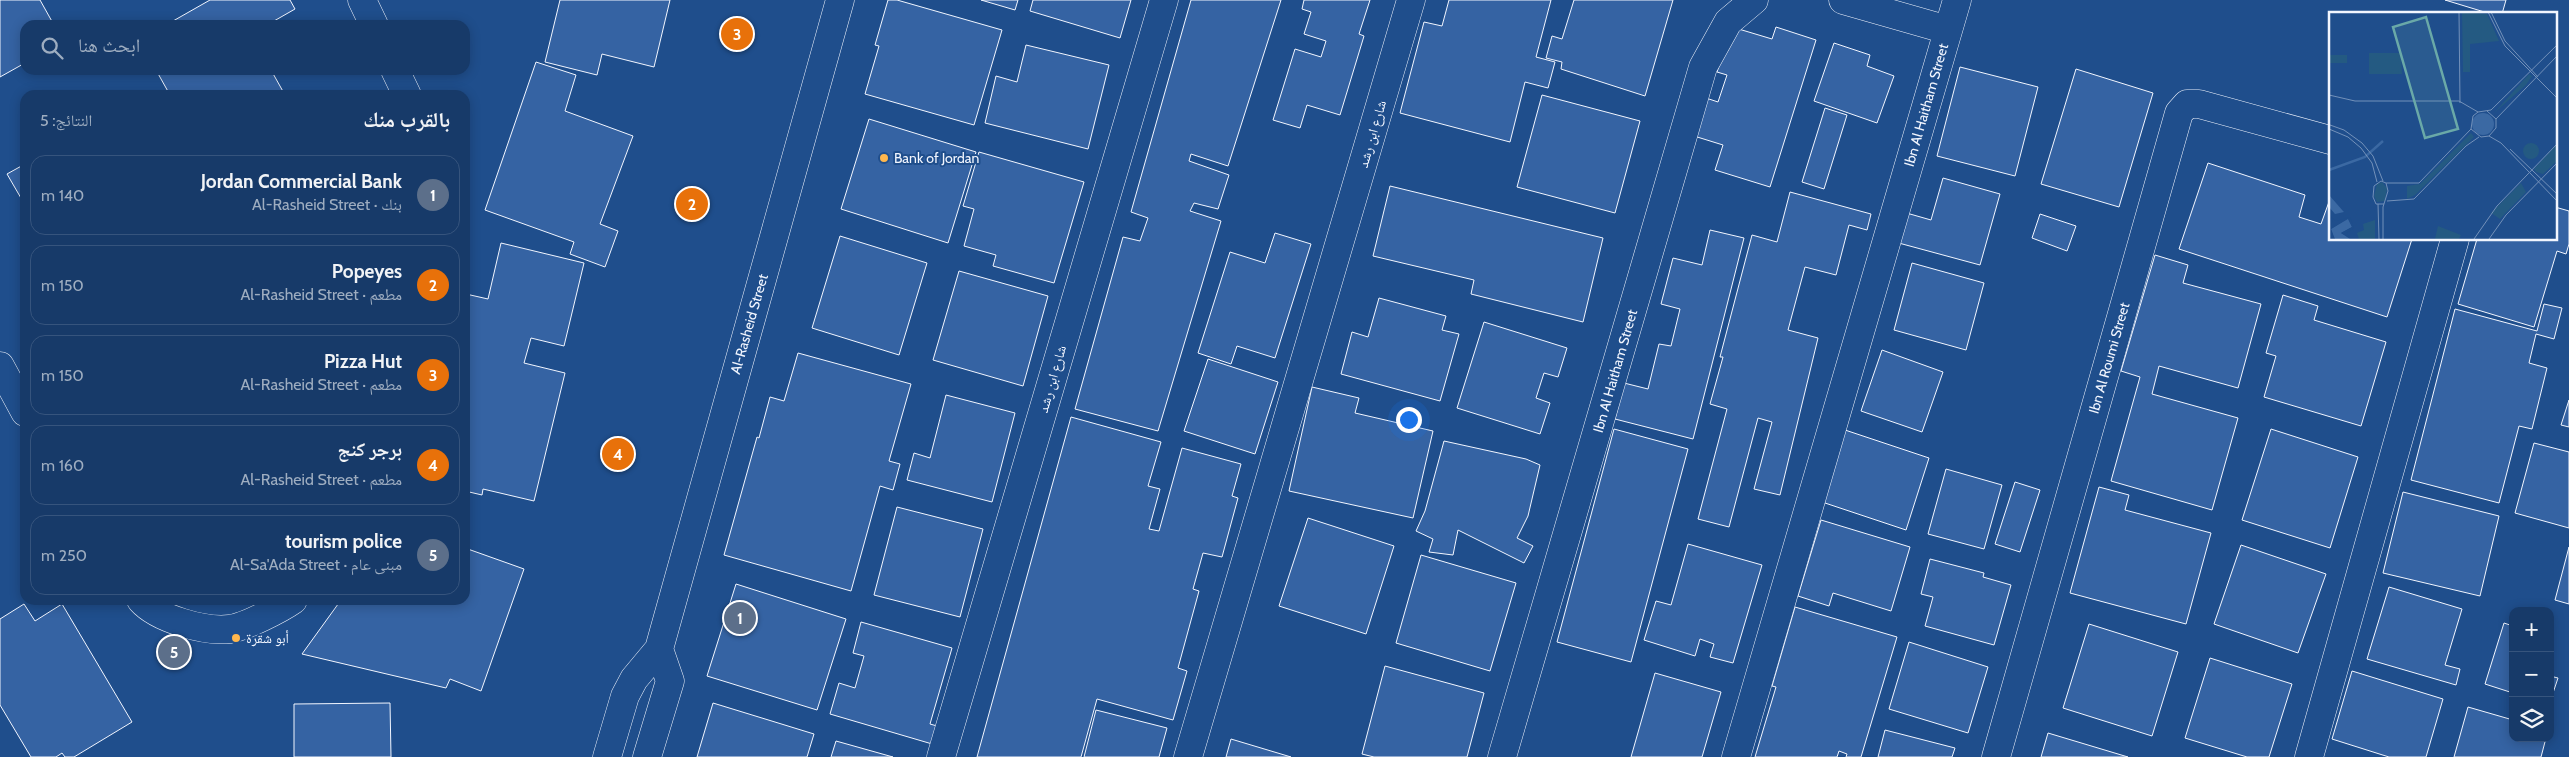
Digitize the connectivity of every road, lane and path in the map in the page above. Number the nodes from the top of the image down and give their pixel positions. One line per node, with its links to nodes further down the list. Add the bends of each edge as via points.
1 (362, 0): 8 (street)
2 (840, 0): 18 (street, Al-Rasheid Street)
3 (1164, 0): 21 (street, شارع ابن رشد)
4 (1411, 0): 22 (street, شارع ابن رشد)
5 (1754, 0): 23 (street, Ibn Al Haitham Street, via 1728,22 1703,67)
6 (1843, 0): 9 (street, Ibn Al Haitham Street)
7 (1957, 0): 9 (street, Ibn Al Haitham Street)
8 (372, 20)
9 (1948, 30): 24 (street, Ibn Al Haitham Street)
10 (397, 75): 11 (street)
11 (405, 90)
12 (2329, 140): 25 (street, Ibn Al Roumi Street, via 2198,104 2187,104 2179,113)
13 (2454, 240): 26 (street)
14 (0, 366): 15 (street)
15 (20, 403)
16 (144, 605): 17 (street, via 184,625 230,629)
17 (286, 605)
18 (659, 649): 19 (street, Al-Rasheid Street, via 634,679 625,696); 20 (street, via 670,681)
19 (607, 757)
20 (647, 757)
21 (941, 757)
22 (1188, 757)
23 (1502, 757)
24 (1736, 757)
25 (1996, 757)
26 (2309, 757)

